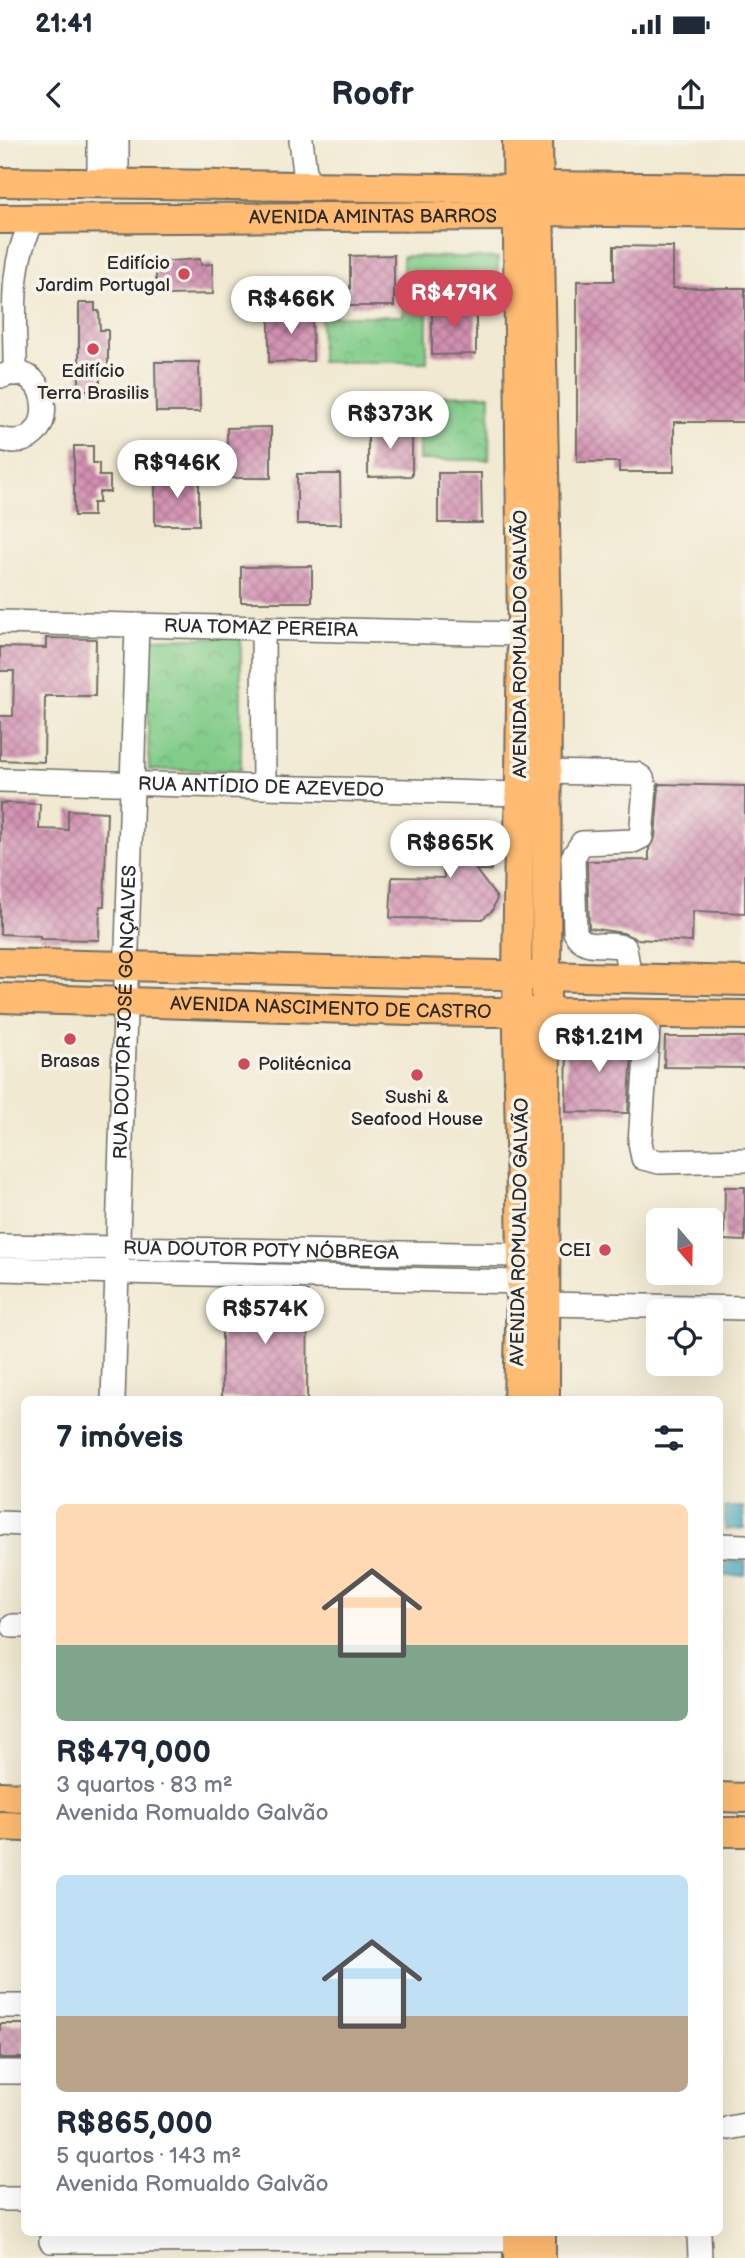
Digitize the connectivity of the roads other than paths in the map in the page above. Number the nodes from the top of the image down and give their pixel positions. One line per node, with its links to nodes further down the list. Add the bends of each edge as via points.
1 (99, 140): 7 (street)
2 (117, 140): 7 (street)
3 (517, 140): 10 (main road, AVENIDA ROMUALDO GALVÃO)
4 (538, 140): 10 (main road, AVENIDA ROMUALDO GALVÃO)
5 (300, 147): 8 (street)
6 (0, 182): 7 (main road, AVENIDA AMINTAS BARROS)
7 (108, 185): 8 (main road, AVENIDA AMINTAS BARROS)
8 (301, 188): 10 (main road, AVENIDA AMINTAS BARROS)
9 (745, 188): 10 (main road, AVENIDA AMINTAS BARROS)
10 (527, 201): 11 (main road, AVENIDA AMINTAS BARROS); 13 (main road, AVENIDA AMINTAS BARROS); 20 (main road, AVENIDA ROMUALDO GALVÃO); 21 (main road, AVENIDA ROMUALDO GALVÃO, via 547,634)
11 (745, 214)
12 (0, 219): 13 (main road, AVENIDA AMINTAS BARROS)
13 (34, 220): 15 (street, via 22,239)
14 (0, 226): 15 (street, via 10,257)
15 (6, 375): 16 (street, via 36,385 45,411 31,435 12,441)
16 (0, 439)
17 (0, 622): 18 (street, RUA TOMAZ PEREIRA)
18 (137, 625): 19 (street, RUA TOMAZ PEREIRA); 23 (street, RUA DOUTOR JOSÉ GONÇALVES)
19 (263, 628): 20 (street, RUA TOMAZ PEREIRA); 24 (street)
20 (522, 634): 25 (main road, AVENIDA ROMUALDO GALVÃO)
21 (547, 772): 29 (main road, AVENIDA ROMUALDO GALVÃO); 30 (street, via 636,774 642,778 640,836 633,841 582,843 573,857 575,932 588,944 625,948)
22 (0, 780): 23 (street, RUA ANTÍDIO DE AZEVEDO)
23 (134, 782): 24 (street, RUA ANTÍDIO DE AZEVEDO); 27 (street, RUA DOUTOR JOSÉ GONÇALVES)
24 (264, 786): 25 (street, RUA ANTÍDIO DE AZEVEDO)
25 (521, 794): 28 (main road, AVENIDA ROMUALDO GALVÃO)
26 (0, 963): 27 (main road, AVENIDA NASCIMENTO DE CASTRO)
27 (127, 964): 28 (main road, AVENIDA NASCIMENTO DE CASTRO); 34 (street, RUA DOUTOR JOSÉ GONÇALVES)
28 (517, 976): 29 (main road, AVENIDA NASCIMENTO DE CASTRO); 35 (main road, AVENIDA ROMUALDO GALVÃO)
29 (547, 976): 30 (main road, AVENIDA NASCIMENTO DE CASTRO); 35 (main road, AVENIDA ROMUALDO GALVÃO)
30 (630, 978): 31 (main road, AVENIDA NASCIMENTO DE CASTRO)
31 (745, 981)
32 (745, 996): 37 (main road)
33 (0, 998): 34 (main road, AVENIDA NASCIMENTO DE CASTRO)
34 (126, 1001): 35 (main road, AVENIDA NASCIMENTO DE CASTRO); 40 (street, RUA DOUTOR JOSÉ GONÇALVES)
35 (532, 1014): 36 (main road, AVENIDA NASCIMENTO DE CASTRO); 42 (main road, AVENIDA ROMUALDO GALVÃO); 44 (main road, AVENIDA ROMUALDO GALVÃO)
36 (649, 1014): 37 (main road, AVENIDA NASCIMENTO DE CASTRO); 39 (street, via 640,1142 643,1158 659,1162)
37 (699, 1015): 38 (main road, AVENIDA NASCIMENTO DE CASTRO)
38 (745, 1015)
39 (745, 1160)
40 (118, 1246): 41 (street, RUA DOUTOR POTY NÓBREGA); 42 (street, RUA DOUTOR POTY NÓBREGA); 43 (street, RUA DOUTOR JOSÉ GONÇALVES)
41 (4, 1258): 43 (street, RUA DOUTOR POTY NÓBREGA)
42 (521, 1268): 43 (street, RUA DOUTOR POTY NÓBREGA); 47 (main road, AVENIDA ROMUALDO GALVÃO)
43 (117, 1272): 46 (street, RUA DOUTOR JOSÉ GONÇALVES)
44 (544, 1304): 45 (street); 48 (main road, AVENIDA ROMUALDO GALVÃO)
45 (745, 1308)
46 (113, 1396)
47 (518, 1396)
48 (545, 1396)
49 (0, 1508): 50 (street)
50 (21, 1508)
51 (0, 1523): 52 (street)
52 (21, 1524)
53 (723, 1545): 54 (street)
54 (745, 1546)
55 (0, 1796): 56 (main road)
56 (21, 1797)
57 (723, 1797): 58 (main road)
58 (745, 1798)
59 (0, 1826): 60 (main road)
60 (21, 1827)
61 (723, 1832): 62 (main road)
62 (745, 1832)
63 (0, 2006): 64 (street)
64 (21, 2006)
65 (0, 2072): 66 (street)
66 (21, 2072)
67 (0, 2199): 68 (street)
68 (21, 2199)
69 (699, 2236): 74 (street)
70 (51, 2241): 72 (street)
71 (524, 2241): 72 (street); 73 (main road)
72 (98, 2244)
73 (541, 2258)
74 (700, 2258)

